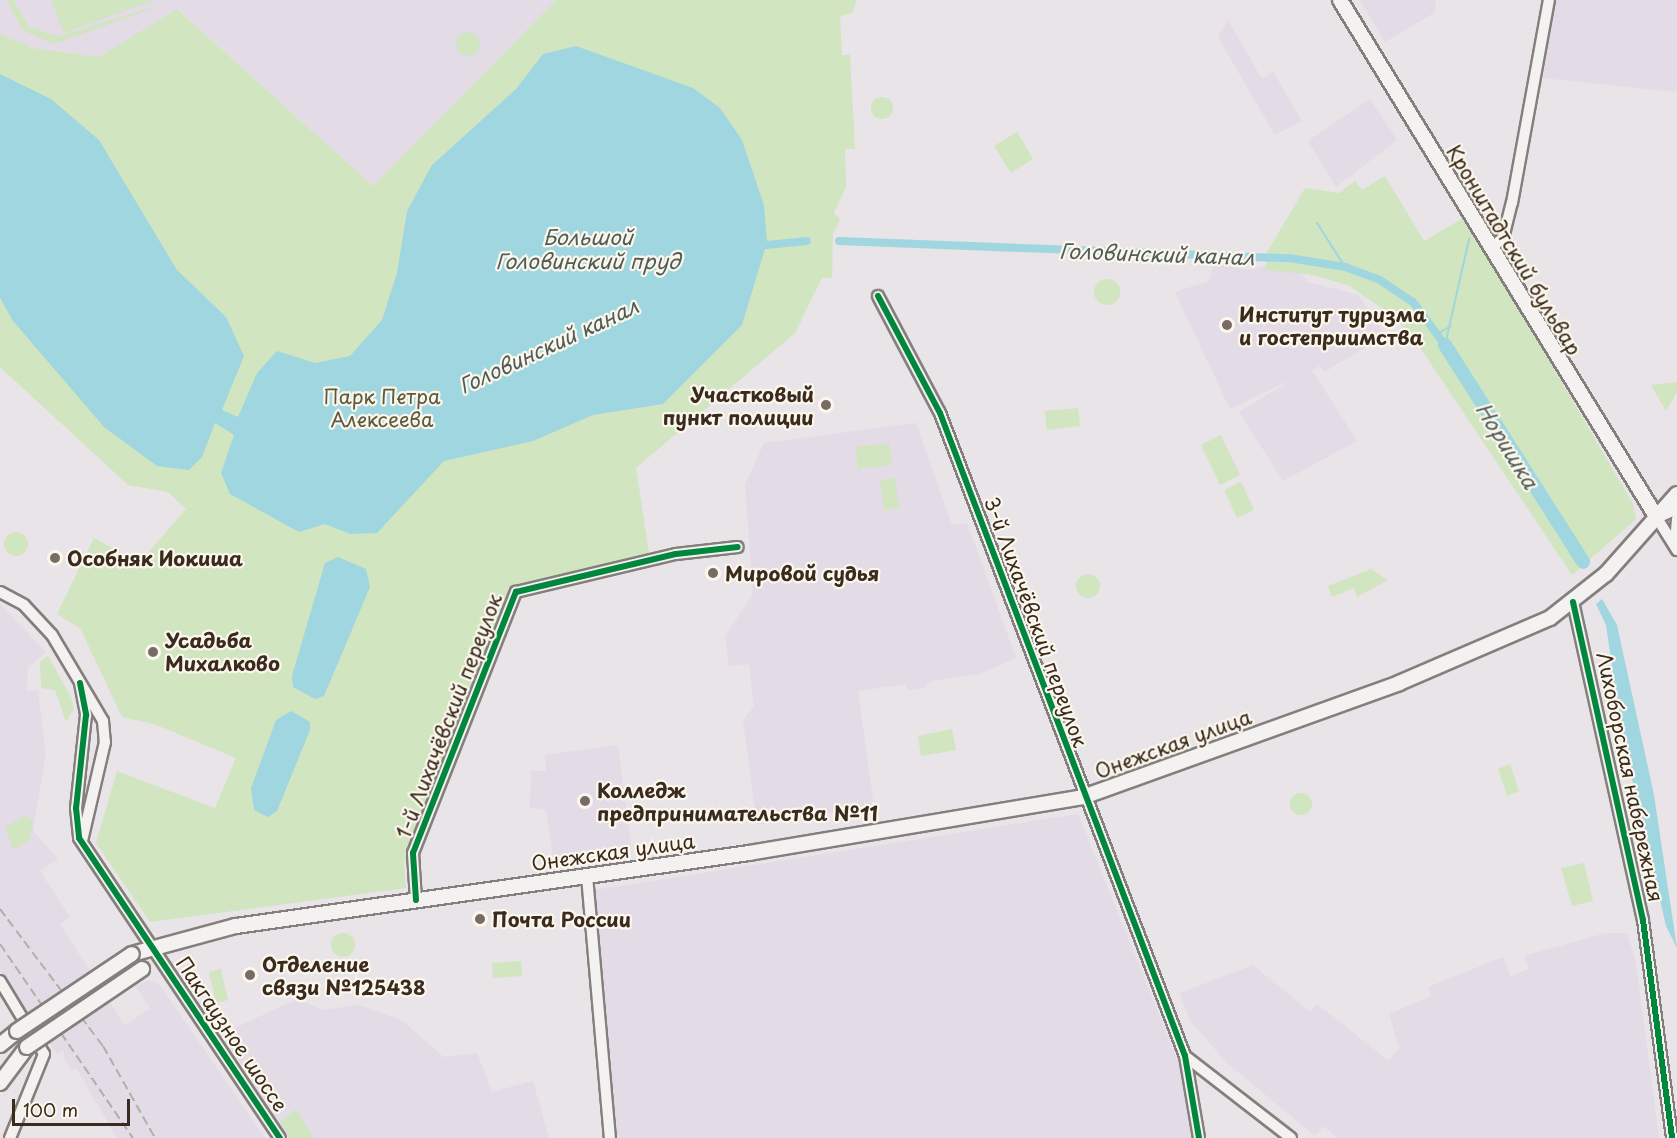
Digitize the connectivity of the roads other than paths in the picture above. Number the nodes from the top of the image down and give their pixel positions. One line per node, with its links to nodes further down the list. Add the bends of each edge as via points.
1 (1340, 0): 3 (main road, Кронштадтский бульвар)
2 (1549, 0): 3 (street, via 1512,203 1503,238)
3 (1491, 248): 7 (main road, Кронштадтский бульвар)
4 (878, 296): 14 (street, 3-й Лихачёвский переулок, via 940,413)
5 (1677, 494): 7 (main road, Онежская улица)
6 (1677, 509): 7 (street)
7 (1658, 518): 9 (street); 12 (main road, Онежская улица)
8 (1677, 518): 9 (street)
9 (1676, 546)
10 (738, 547): 17 (street, 1-й Лихачёвский переулок, via 676,554 516,591 413,853)
11 (0, 592): 13 (street, via 38,618)
12 (1572, 602): 14 (main road, Онежская улица, via 1483,650); 30 (street, Лихоборская набережная, via 1643,920)
13 (80, 683): 15 (street, via 86,734 76,821); 15 (street, via 105,730)
14 (1083, 797): 16 (main road, Онежская улица); 23 (street, 3-й Лихачёвский переулок)
15 (83, 844): 18 (street, Пакгаузное шоссе)
16 (586, 876): 17 (main road, Онежская улица); 27 (street)
17 (416, 900): 18 (main road, Онежская улица, via 214,930)
18 (155, 948): 20 (main road, Онежская улица, bridge, via 132,954); 24 (main road, bridge, via 142,969 27,1047); 26 (street, Пакгаузное шоссе)
19 (0, 981): 25 (street, via 44,1054)
20 (17, 1031): 21 (street); 22 (main road, Онежская улица)
21 (0, 1037)
22 (0, 1045)
23 (1185, 1056): 28 (street, 3-й Лихачёвский переулок); 29 (street)
24 (0, 1083)
25 (10, 1138)
26 (280, 1138)
27 (610, 1138)
28 (1200, 1138)
29 (1291, 1138)
30 (1672, 1138)

